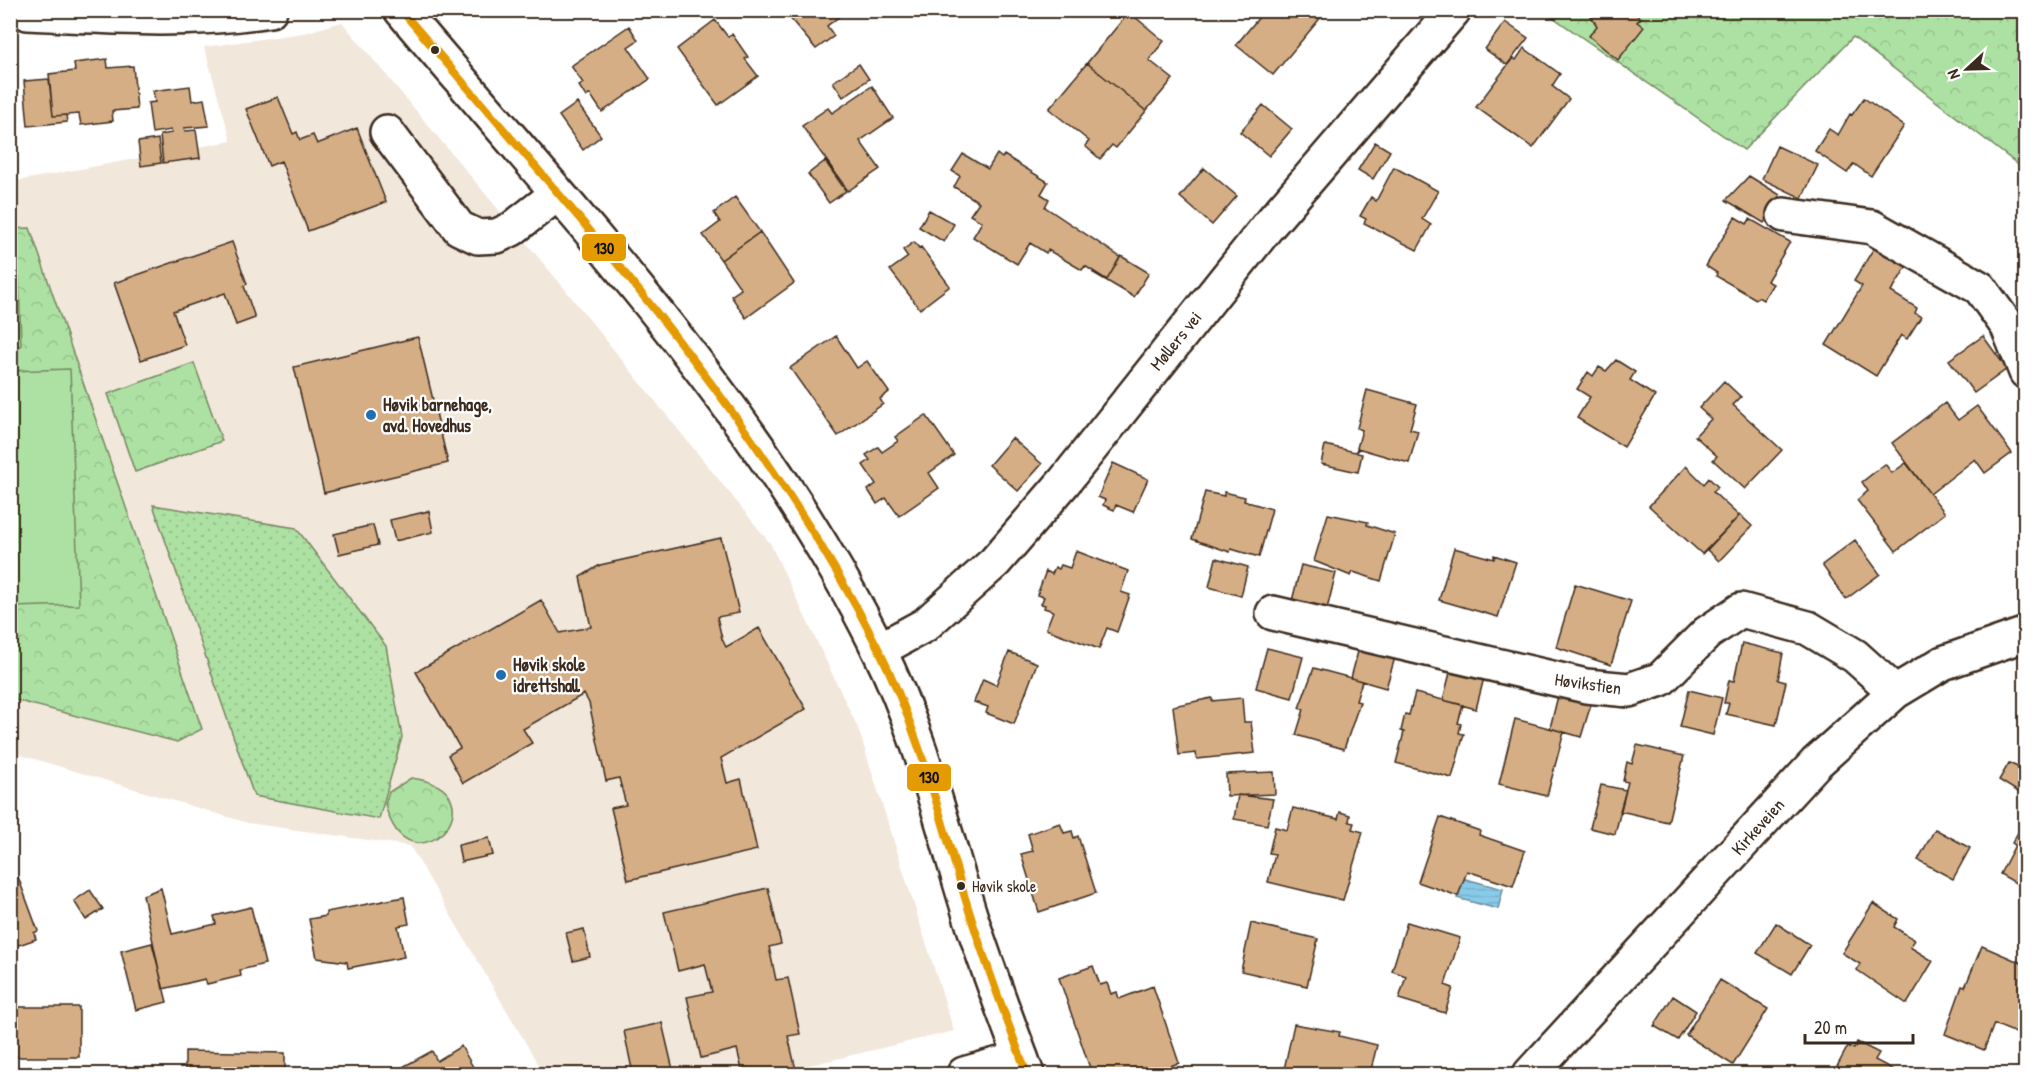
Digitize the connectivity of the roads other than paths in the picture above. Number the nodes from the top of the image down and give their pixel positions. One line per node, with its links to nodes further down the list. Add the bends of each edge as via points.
1 (270, 10): 4 (street, via 184,18)
2 (401, 10): 6 (street)
3 (1454, 10): 11 (street, Møllers vei, via 1268,226 1064,482 995,562 925,625)
4 (27, 12)
5 (387, 132): 6 (street, via 459,228 478,237 497,236 512,229)
6 (557, 194): 11 (street, via 686,350 743,428 840,575)
7 (1784, 215): 8 (street, via 1872,227 1980,288 2008,327)
8 (2025, 372)
9 (1273, 613): 12 (street, Høvikstien, via 1563,681 1629,690 1662,679 1707,633 1741,610 1808,628 1855,656)
10 (2025, 634): 12 (street, Kirkeveien, via 1943,663)
11 (879, 650): 13 (street, via 928,771 971,918)
12 (1895, 692): 15 (street, Kirkeveien, via 1816,763)
13 (1024, 1066): 14 (street)
14 (964, 1074)
15 (1530, 1074)

